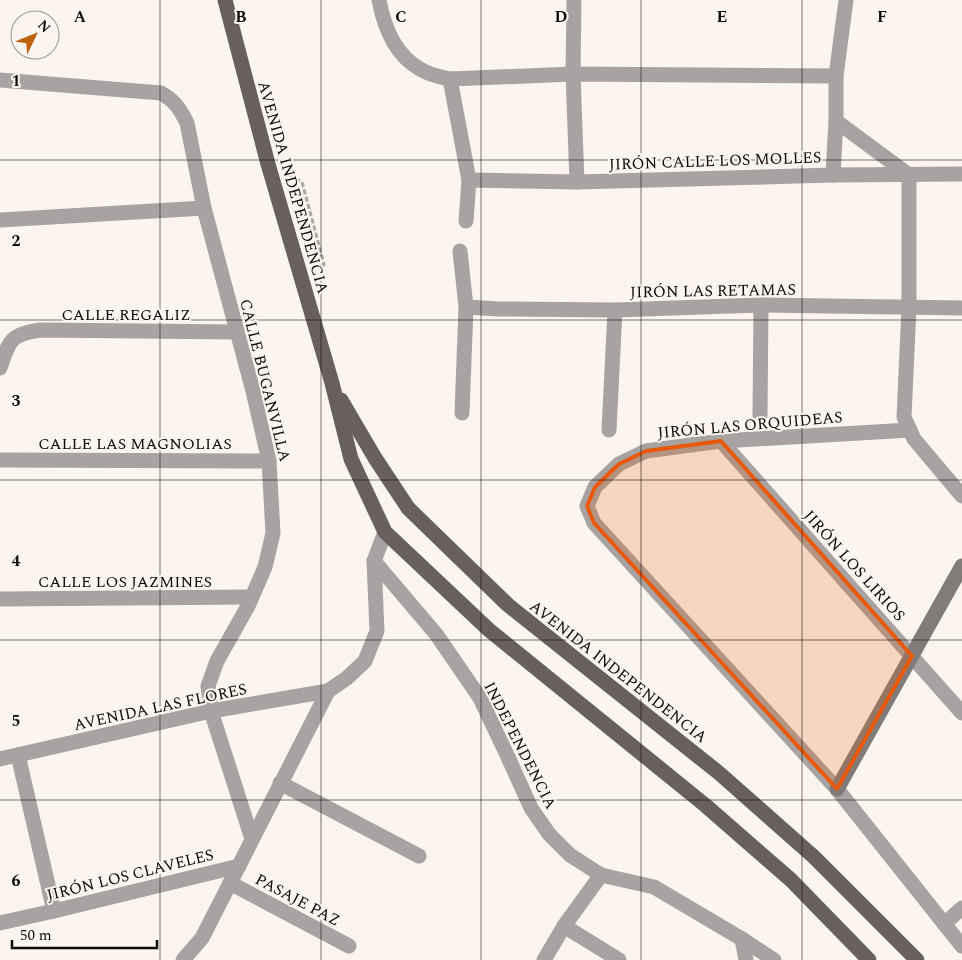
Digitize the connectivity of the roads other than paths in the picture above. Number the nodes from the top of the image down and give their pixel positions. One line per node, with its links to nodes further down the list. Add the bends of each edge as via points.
1 (225, 0): 26 (main road, AVENIDA INDEPENDENCIA, via 268,164)
2 (379, 0): 7 (street, via 393,42 400,52 420,69)
3 (574, 0): 5 (street)
4 (846, 0): 6 (street)
5 (573, 74): 6 (street); 7 (street); 14 (street)
6 (836, 76): 9 (street)
7 (450, 79): 13 (street)
8 (0, 80): 15 (street, CALLE BUGANVILLA, via 146,91 161,93 171,99 187,123)
9 (836, 121): 10 (street); 11 (street)
10 (833, 174): 11 (street, JIRÓN CALLE LOS MOLLES); 14 (street, JIRÓN CALLE LOS MOLLES)
11 (909, 174): 12 (street, JIRÓN CALLE LOS MOLLES); 21 (street)
12 (962, 174)
13 (469, 180): 14 (street, JIRÓN CALLE LOS MOLLES); 17 (street)
14 (577, 182)
15 (204, 208): 16 (street); 24 (street, CALLE BUGANVILLA)
16 (0, 220)
17 (466, 221)
18 (460, 251): 20 (street)
19 (761, 305): 21 (street, JIRÓN LAS RETAMAS); 23 (street, JIRÓN LAS RETAMAS); 28 (street)
20 (466, 307): 23 (street, JIRÓN LAS RETAMAS); 27 (street)
21 (909, 307): 22 (street, JIRÓN LAS RETAMAS); 30 (street, via 904,417)
22 (962, 308)
23 (615, 310): 29 (street)
24 (237, 332): 25 (street, CALLE REGALIZ, via 26,332 8,345); 33 (street, CALLE BUGANVILLA)
25 (0, 368)
26 (332, 383): 35 (main road, AVENIDA INDEPENDENCIA, via 351,459); 67 (main road, AVENIDA INDEPENDENCIA, via 408,508 508,605 719,773 806,850)
27 (462, 413)
28 (760, 416)
29 (609, 430)
30 (910, 430): 31 (street, JIRÓN LAS ORQUIDEAS); 34 (street)
31 (721, 441): 40 (street, JIRÓN LOS LIRIOS); 47 (street, JIRÓN LAS ORQUIDEAS, via 646,451 618,464 595,487 587,506 594,523)
32 (0, 460): 33 (street, CALLE LAS MAGNOLIAS)
33 (269, 461): 38 (street, CALLE BUGANVILLA, via 273,533 264,567)
34 (962, 496)
35 (385, 532): 36 (street); 66 (main road, AVENIDA INDEPENDENCIA, via 489,630 705,805 791,880)
36 (374, 561): 41 (street, via 377,632 364,662); 51 (street, INDEPENDENCIA, via 436,634 480,698 531,808 548,834 570,855)
37 (962, 566): 40 (street)
38 (251, 597): 39 (street, CALLE LOS JAZMINES); 42 (street, CALLE BUGANVILLA, via 217,661 208,686)
39 (0, 599)
40 (912, 656): 43 (street, JIRÓN LOS LIRIOS); 47 (street)
41 (328, 691): 42 (street, AVENIDA LAS FLORES); 46 (street)
42 (210, 711): 44 (street, AVENIDA LAS FLORES); 48 (street, CALLE BUGANVILLA)
43 (962, 713)
44 (18, 755): 45 (street, AVENIDA LAS FLORES); 54 (street)
45 (0, 758)
46 (280, 783): 48 (street); 49 (street)
47 (837, 789): 56 (street)
48 (252, 839): 50 (street)
49 (419, 856)
50 (239, 866): 52 (street); 54 (street, JIRÓN LOS CLAVELES)
51 (601, 875): 57 (street); 58 (street, INDEPENDENCIA, via 654,888)
52 (230, 883): 59 (street, PASAJE PAZ); 61 (street, via 202,938)
53 (962, 908): 56 (street)
54 (54, 911): 55 (street, JIRÓN LOS CLAVELES)
55 (0, 923)
56 (944, 924): 60 (street)
57 (564, 926): 62 (street); 63 (street)
58 (742, 939): 64 (street); 65 (street, INDEPENDENCIA)
59 (349, 946)
60 (962, 946)
61 (183, 960)
62 (544, 960)
63 (619, 960)
64 (746, 960)
65 (774, 960)
66 (869, 960)
67 (917, 960)

